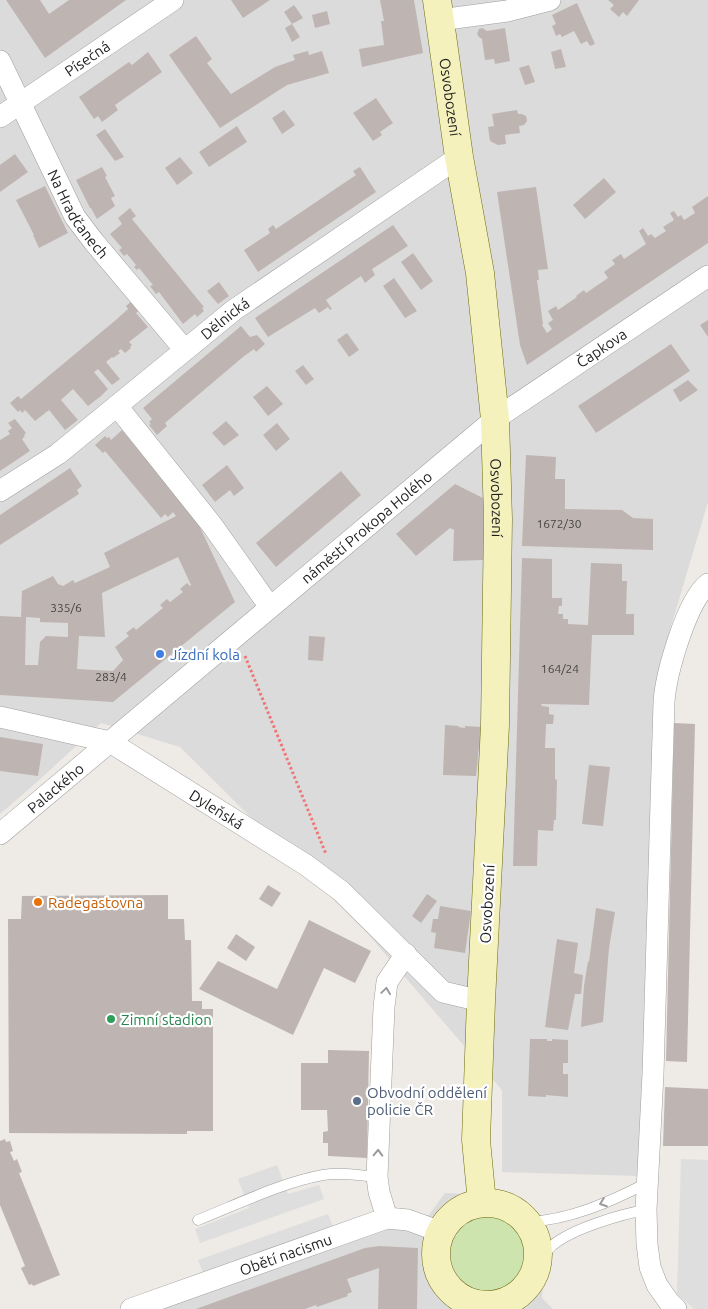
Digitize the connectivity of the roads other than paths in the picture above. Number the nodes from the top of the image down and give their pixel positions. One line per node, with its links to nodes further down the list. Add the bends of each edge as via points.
1 (174, 0): 5 (street, Písečná)
2 (550, 0): 3 (street, via 506,11)
3 (439, 10): 7 (street, Osvobození)
4 (0, 61): 5 (street, Na Hradčanech)
5 (20, 104): 6 (street, Písečná); 9 (street, Na Hradčanech, via 75,217)
6 (0, 117)
7 (459, 157): 9 (street, Dělnická, via 234,310); 11 (street, Osvobození, via 480,273)
8 (708, 276): 11 (street, Čapkova)
9 (184, 349): 10 (street, Dělnická)
10 (117, 406): 12 (street, Dělnická, via 58,454); 14 (street, via 212,525)
11 (495, 418): 14 (street, náměstí Prokopa Holého); 19 (street, Osvobození, via 498,519 495,725)
12 (0, 491)
13 (708, 584): 21 (street, via 690,610 665,692)
14 (270, 607): 16 (street, náměstí Prokopa Holého)
15 (0, 716): 16 (street, Dyleňská)
16 (110, 742): 17 (street, Palackého); 18 (street, Dyleňská, via 306,865 342,891)
17 (0, 834)
18 (406, 954): 19 (street, Dyleňská, via 443,992); 20 (street, one-way to 18, via 387,982)
19 (481, 1002): 22 (street, Osvobození, via 476,1140)
20 (377, 1177): 24 (street); 25 (lane, via 355,1174 309,1178)
21 (647, 1183): 23 (street); 26 (lane, one-way to 26, via 564,1217)
22 (482, 1202): 26 (street, via 507,1206); 27 (street, via 457,1212)
23 (646, 1210): 28 (lane, via 629,1213 571,1235 552,1245); 33 (street, via 650,1267 657,1285)
24 (387, 1218): 27 (street, Obětí nacismu, via 408,1220); 29 (street, Obětí nacismu)
25 (198, 1220)
26 (528, 1222): 28 (street, via 539,1248)
27 (441, 1232): 31 (street, via 437,1243 438,1268)
28 (538, 1264): 30 (street, via 527,1287)
29 (172, 1302): 32 (street, Obětí nacismu)
30 (525, 1302): 31 (street, via 495,1305)
31 (458, 1303)
32 (131, 1309)
33 (676, 1309)

